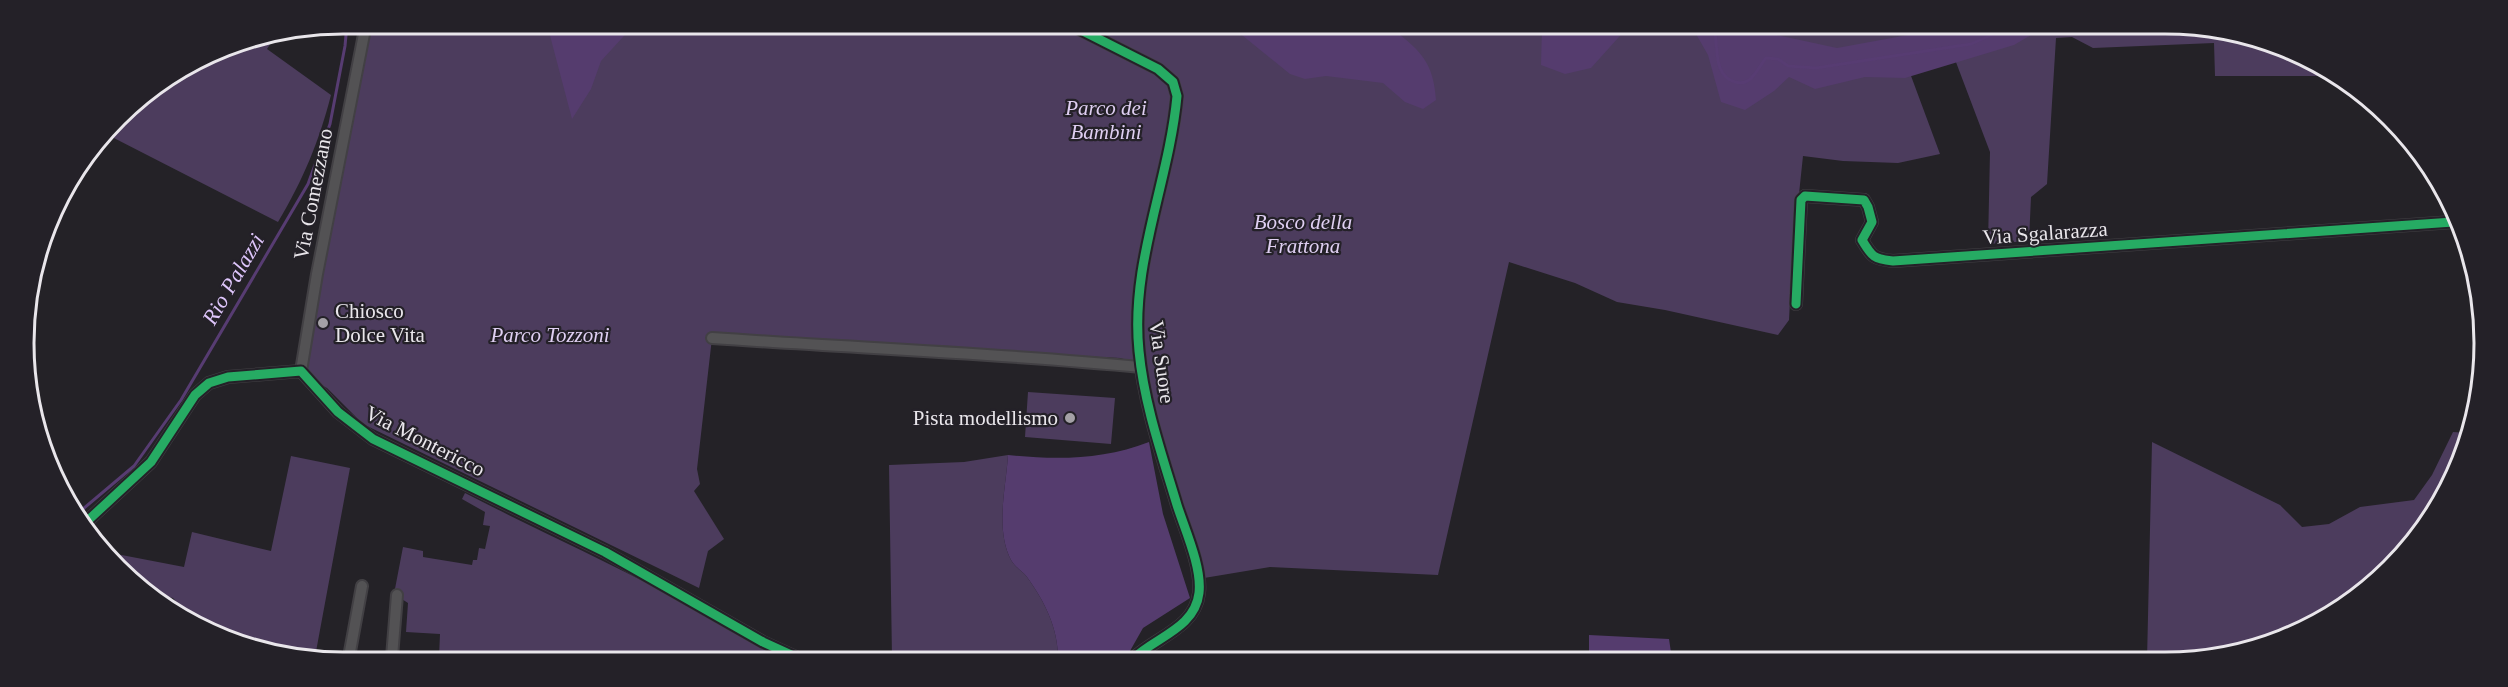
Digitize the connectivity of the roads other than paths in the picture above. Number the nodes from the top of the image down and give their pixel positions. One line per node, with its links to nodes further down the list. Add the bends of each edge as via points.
1 (364, 34): 7 (street, Via Comezzano)
2 (1089, 34): 6 (street, Via Suore, via 1158,69 1176,87 1176,108 1137,300)
3 (2449, 222): 4 (street, Via Sgalarazza, via 1893,261 1877,260 1862,240 1872,222 1864,200 1805,196 1801,200)
4 (1796, 304)
5 (712, 338): 6 (street, via 922,349)
6 (1141, 367): 14 (street, Via Suore, via 1158,444 1199,583 1196,606 1189,617)
7 (301, 371): 8 (street, via 228,377 209,383 195,395 151,462); 13 (street, Via Montericco, via 338,412 373,439 606,552)
8 (90, 519)
9 (362, 586): 11 (street)
10 (397, 595): 12 (street)
11 (350, 652)
12 (392, 652)
13 (785, 652)
14 (1142, 652)

